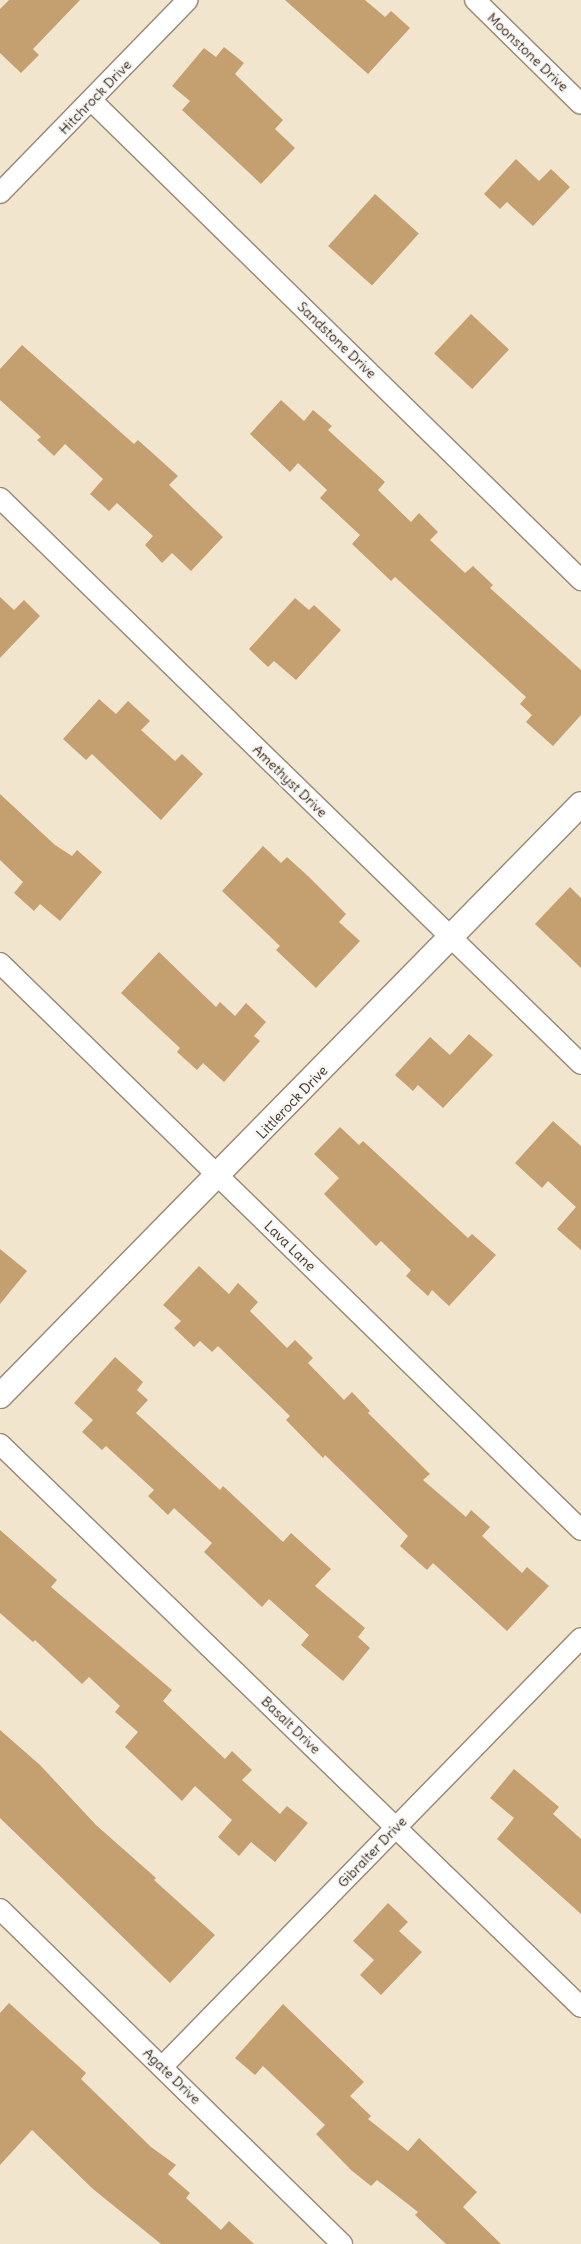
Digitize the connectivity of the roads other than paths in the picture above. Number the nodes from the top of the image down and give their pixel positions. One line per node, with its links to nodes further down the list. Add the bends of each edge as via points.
1 (188, 0): 3 (street, Hitchrock Drive)
2 (475, 0): 4 (street, Moonstone Drive)
3 (92, 101): 5 (street, Hitchrock Drive); 7 (street, Sandstone Drive)
4 (581, 104)
5 (0, 193)
6 (0, 498): 9 (street, Amethyst Drive)
7 (581, 580)
8 (581, 804): 9 (street, Littlerock Drive)
9 (452, 939): 11 (street, Amethyst Drive); 12 (street, Littlerock Drive)
10 (0, 963): 12 (street, Lava Lane)
11 (581, 1064)
12 (219, 1176): 13 (street, Littlerock Drive); 15 (street, Lava Lane)
13 (0, 1396)
14 (0, 1444): 17 (street, Basalt Drive)
15 (581, 1530)
16 (581, 1638): 17 (street, Gibralter Drive)
17 (396, 1827): 19 (street, Basalt Drive); 20 (street, Gibralter Drive)
18 (0, 1909): 20 (street, Agate Drive)
19 (581, 2007)
20 (163, 2066): 21 (street, Agate Drive)
21 (342, 2244)

